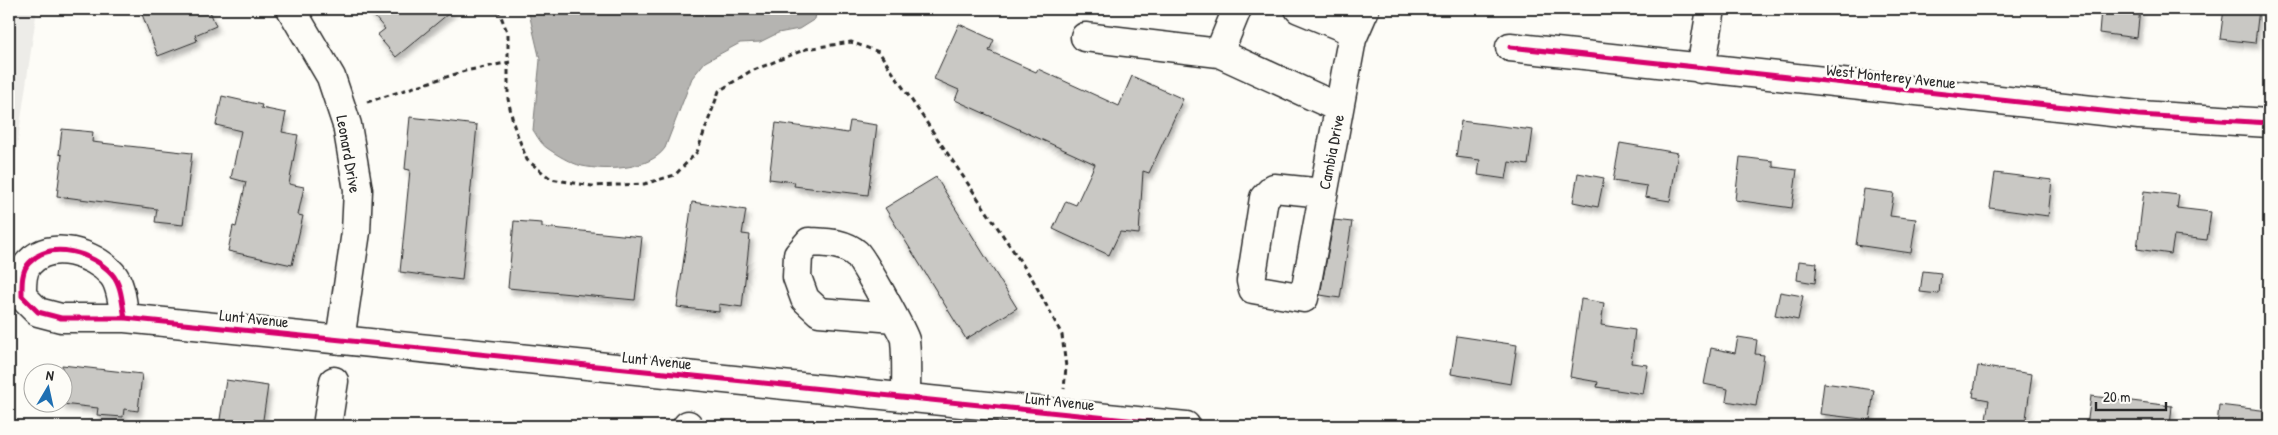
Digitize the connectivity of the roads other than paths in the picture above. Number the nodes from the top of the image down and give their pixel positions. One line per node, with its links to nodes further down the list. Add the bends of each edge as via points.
1 (291, 9): 15 (street, Leonard Drive, via 331,77 347,125 358,190 356,232)
2 (1237, 9): 8 (street)
3 (1299, 9): 5 (street)
4 (1711, 9): 9 (street)
5 (1360, 21): 10 (street, Cambia Drive)
6 (1084, 37): 8 (street)
7 (1510, 47): 9 (street, West Monterey Avenue)
8 (1220, 53): 10 (street)
9 (1701, 69): 11 (street, West Monterey Avenue, via 2139,115)
10 (1339, 108): 12 (street, Cambia Drive)
11 (2269, 123)
12 (1323, 193): 12 (street, Cambia Drive, via 1304,298 1253,289 1264,198 1274,188)
13 (125, 318): 15 (street, Lunt Avenue)
14 (894, 318): 17 (street, via 905,338)
15 (340, 340): 17 (street, Lunt Avenue)
16 (334, 382): 19 (street)
17 (906, 398): 18 (street, Lunt Avenue)
18 (1041, 419): 20 (street, Lunt Avenue)
19 (327, 426)
20 (1186, 426)

